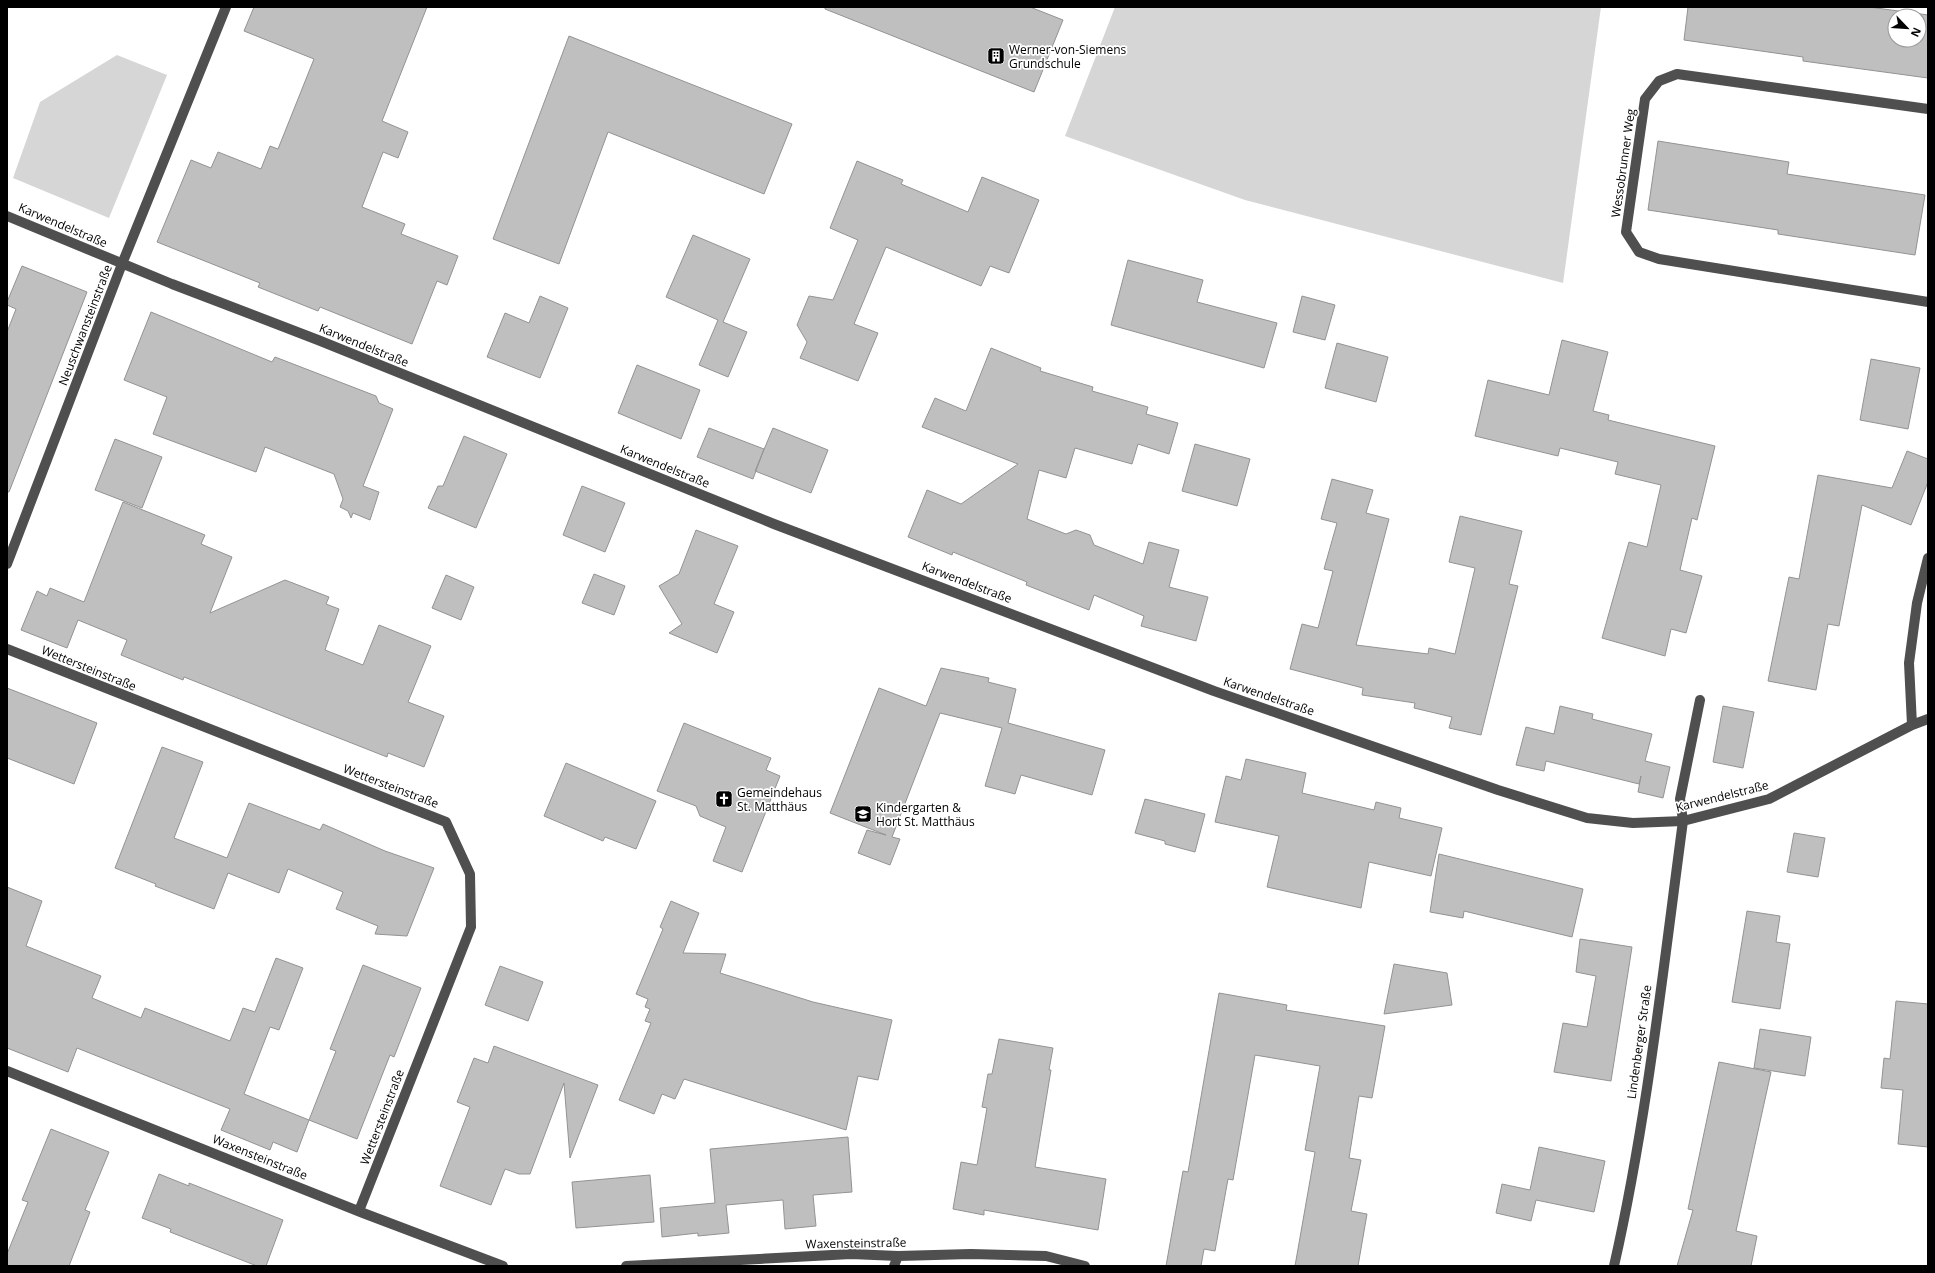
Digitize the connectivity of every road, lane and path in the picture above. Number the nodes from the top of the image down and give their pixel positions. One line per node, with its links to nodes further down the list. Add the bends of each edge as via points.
1 (226, 7): 4 (street, Neuschwansteinstraße)
2 (1928, 110): 5 (street, Wessobrunner Weg, via 1677,74 1659,81 1645,99 1626,232 1639,252 1659,259)
3 (7, 216): 4 (street, Karwendelstraße)
4 (122, 264): 7 (street, Neuschwansteinstraße); 12 (street, Karwendelstraße, via 318,340 774,524 1214,691 1498,790 1587,818 1633,823)
5 (1928, 302)
6 (1928, 558): 11 (street, via 1917,604 1909,663)
7 (7, 564)
8 (7, 649): 14 (street, Wettersteinstraße, via 446,822 470,874 470,927)
9 (1700, 700): 12 (street, Lindenberger Straße, via 1680,799)
10 (1928, 719): 11 (street, Karwendelstraße)
11 (1912, 725): 12 (street, Karwendelstraße, via 1769,799)
12 (1683, 822): 20 (street, Lindenberger Straße, via 1655,1030 1627,1206)
13 (7, 1071): 14 (street, Waxensteinstraße)
14 (359, 1211): 16 (street, Waxensteinstraße)
15 (898, 1256): 17 (street, Waxensteinstraße, via 850,1254); 18 (street); 19 (street, Waxensteinstraße, via 1046,1256)
16 (503, 1266)
17 (626, 1266)
18 (894, 1266)
19 (1085, 1266)
20 (1614, 1266)

